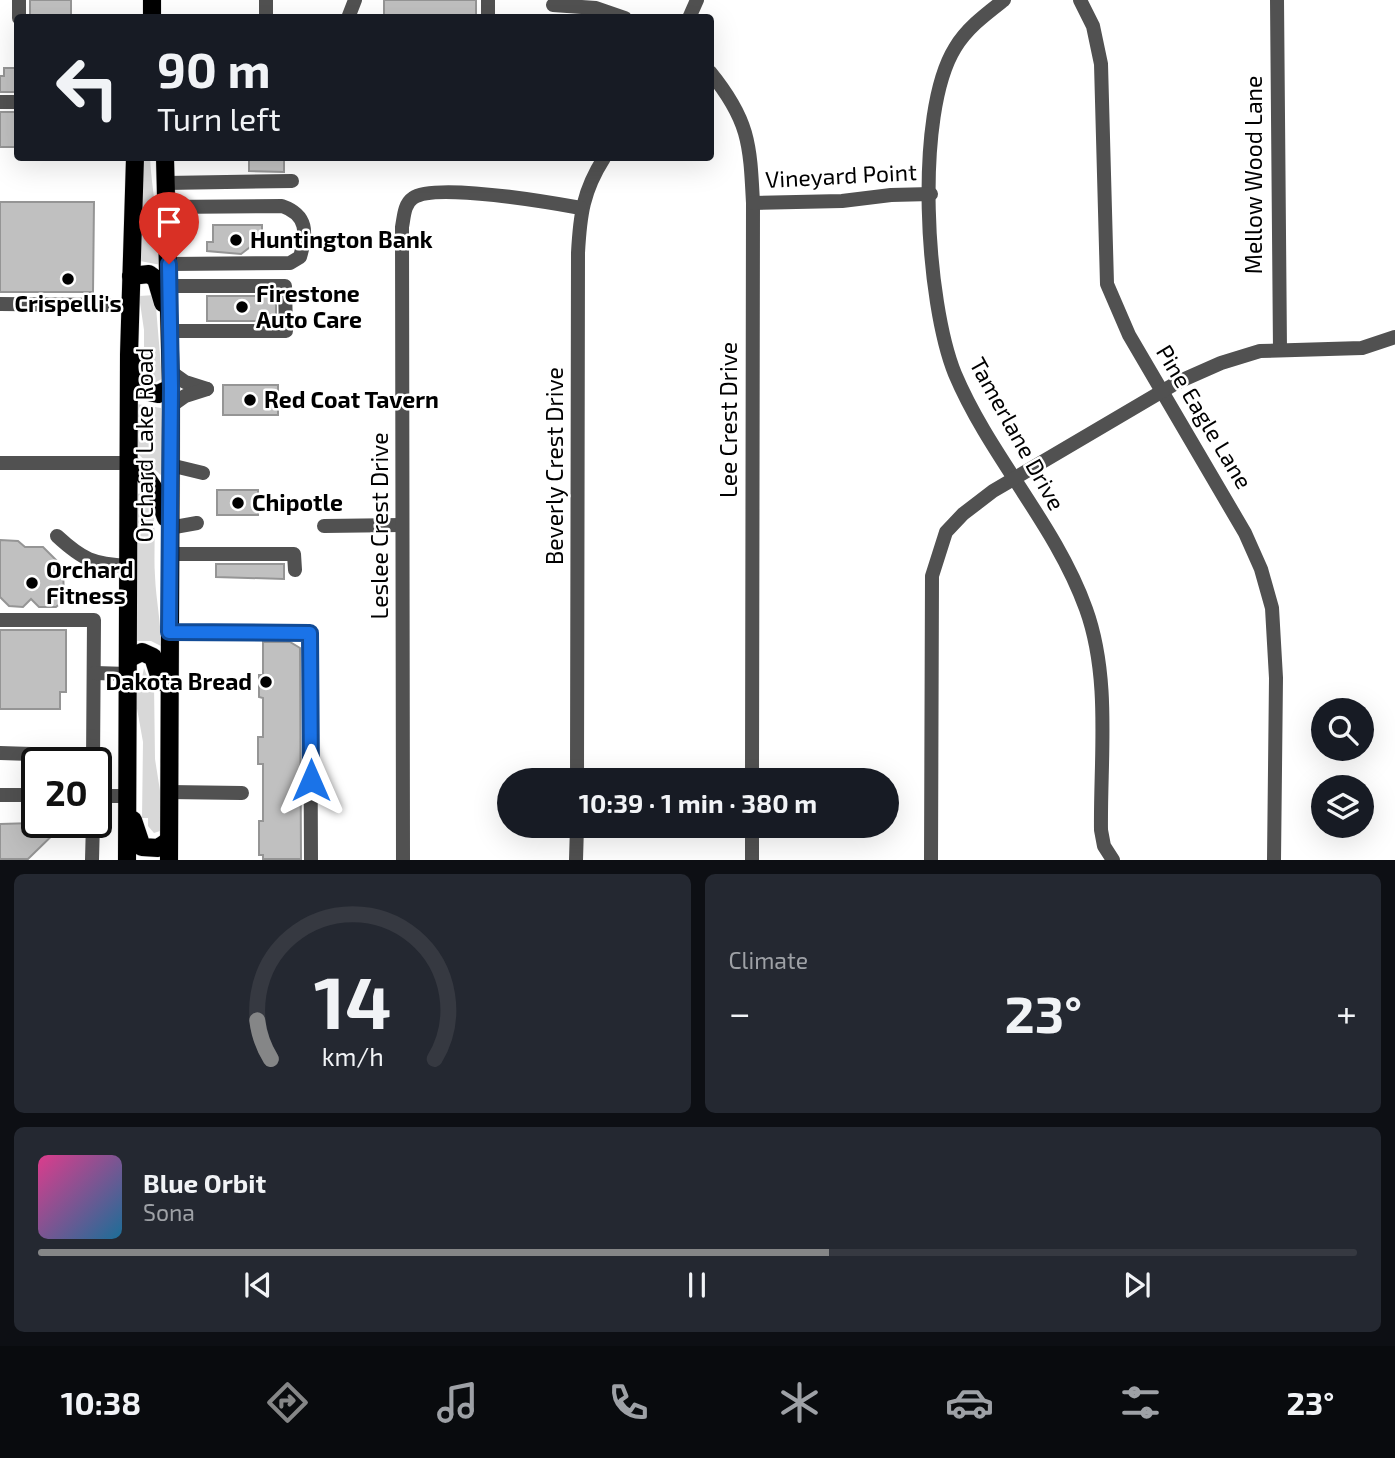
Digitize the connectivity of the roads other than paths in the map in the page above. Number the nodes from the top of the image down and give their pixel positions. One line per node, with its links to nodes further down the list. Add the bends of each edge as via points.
1 (1004, 0): 12 (street, Tamerlane Drive, via 979,19 954,48 939,87)
2 (1080, 0): 26 (street, Pine Eagle Lane, via 1093,26 1101,65 1107,284 1116,313)
3 (1277, 0): 24 (street, Mellow Wood Lane)
4 (553, 5): 5 (street)
5 (613, 14)
6 (714, 77): 13 (street, Lee Crest Drive, via 735,103 750,142)
7 (135, 161): 17 (main road, Orchard Lake Road)
8 (165, 161): 11 (main road, Orchard Lake Road)
9 (602, 161): 15 (street, Beverly Crest Drive)
10 (292, 181): 11 (street)
11 (166, 183): 14 (main road, Orchard Lake Road)
12 (930, 194): 13 (street, Vineyard Point); 31 (street, Tamerlane Drive, via 933,292 940,330 955,374)
13 (753, 203): 49 (street, Lee Crest Drive)
14 (167, 207): 16 (main road, Orchard Lake Road); 16 (street, via 282,206 303,219 300,257 289,263)
15 (581, 208): 33 (street, Leslee Crest Drive, via 523,198 430,193 413,198 405,209); 48 (street, Beverly Crest Drive)
16 (169, 264): 18 (main road, Orchard Lake Road)
17 (131, 276): 21 (main road, Orchard Lake Road); 22 (main road, via 149,274 156,279)
18 (169, 286): 22 (main road, Orchard Lake Road); 22 (street, via 285,286 286,331)
19 (0, 304): 20 (street)
20 (108, 304)
21 (130, 305): 25 (main road, via 140,385 149,394); 28 (main road, Orchard Lake Road)
22 (170, 329): 25 (main road, Orchard Lake Road)
23 (1395, 337): 24 (street, via 1362,348)
24 (1280, 350): 26 (street, via 1221,363)
25 (171, 389): 29 (main road, Orchard Lake Road)
26 (1162, 392): 31 (street); 68 (street, Pine Eagle Lane, via 1245,533 1272,608)
27 (0, 463): 28 (street)
28 (129, 463): 35 (main road, via 152,483); 38 (main road, Orchard Lake Road)
29 (170, 465): 30 (street); 35 (main road, Orchard Lake Road)
30 (203, 473)
31 (1014, 479): 66 (street, via 963,514 946,532 932,576); 67 (street, Tamerlane Drive, via 1065,565 1093,634 1100,685 1101,830)
32 (197, 523): 35 (street)
33 (401, 525): 34 (street); 63 (street, Leslee Crest Drive)
34 (324, 526)
35 (169, 528): 37 (main road, Orchard Lake Road)
36 (57, 536): 38 (street, via 80,557 100,565)
37 (169, 554): 39 (street, via 295,554); 41 (main road, Orchard Lake Road)
38 (128, 566): 42 (main road, Orchard Lake Road)
39 (295, 570)
40 (0, 620): 43 (street, via 94,620)
41 (169, 632): 44 (main road, Orchard Lake Road); 62 (street, via 310,633)
42 (128, 666): 43 (street); 44 (main road, via 142,652 157,661); 55 (main road, Orchard Lake Road)
43 (95, 673): 45 (street)
44 (169, 712): 50 (main road, Orchard Lake Road)
45 (93, 747)
46 (0, 753): 47 (street)
47 (21, 755)
48 (577, 768)
49 (752, 768)
50 (169, 792): 51 (street); 59 (main road, Orchard Lake Road)
51 (242, 793)
52 (0, 796): 53 (street)
53 (21, 796)
54 (112, 796): 55 (street)
55 (128, 796): 59 (main road, via 142,847); 61 (main road, Orchard Lake Road)
56 (93, 838): 60 (street)
57 (576, 838): 64 (street)
58 (752, 838): 65 (street)
59 (169, 850)
60 (92, 859)
61 (127, 859)
62 (311, 859)
63 (403, 859)
64 (576, 859)
65 (752, 859)
66 (931, 859)
67 (1113, 859)
68 (1274, 859)

